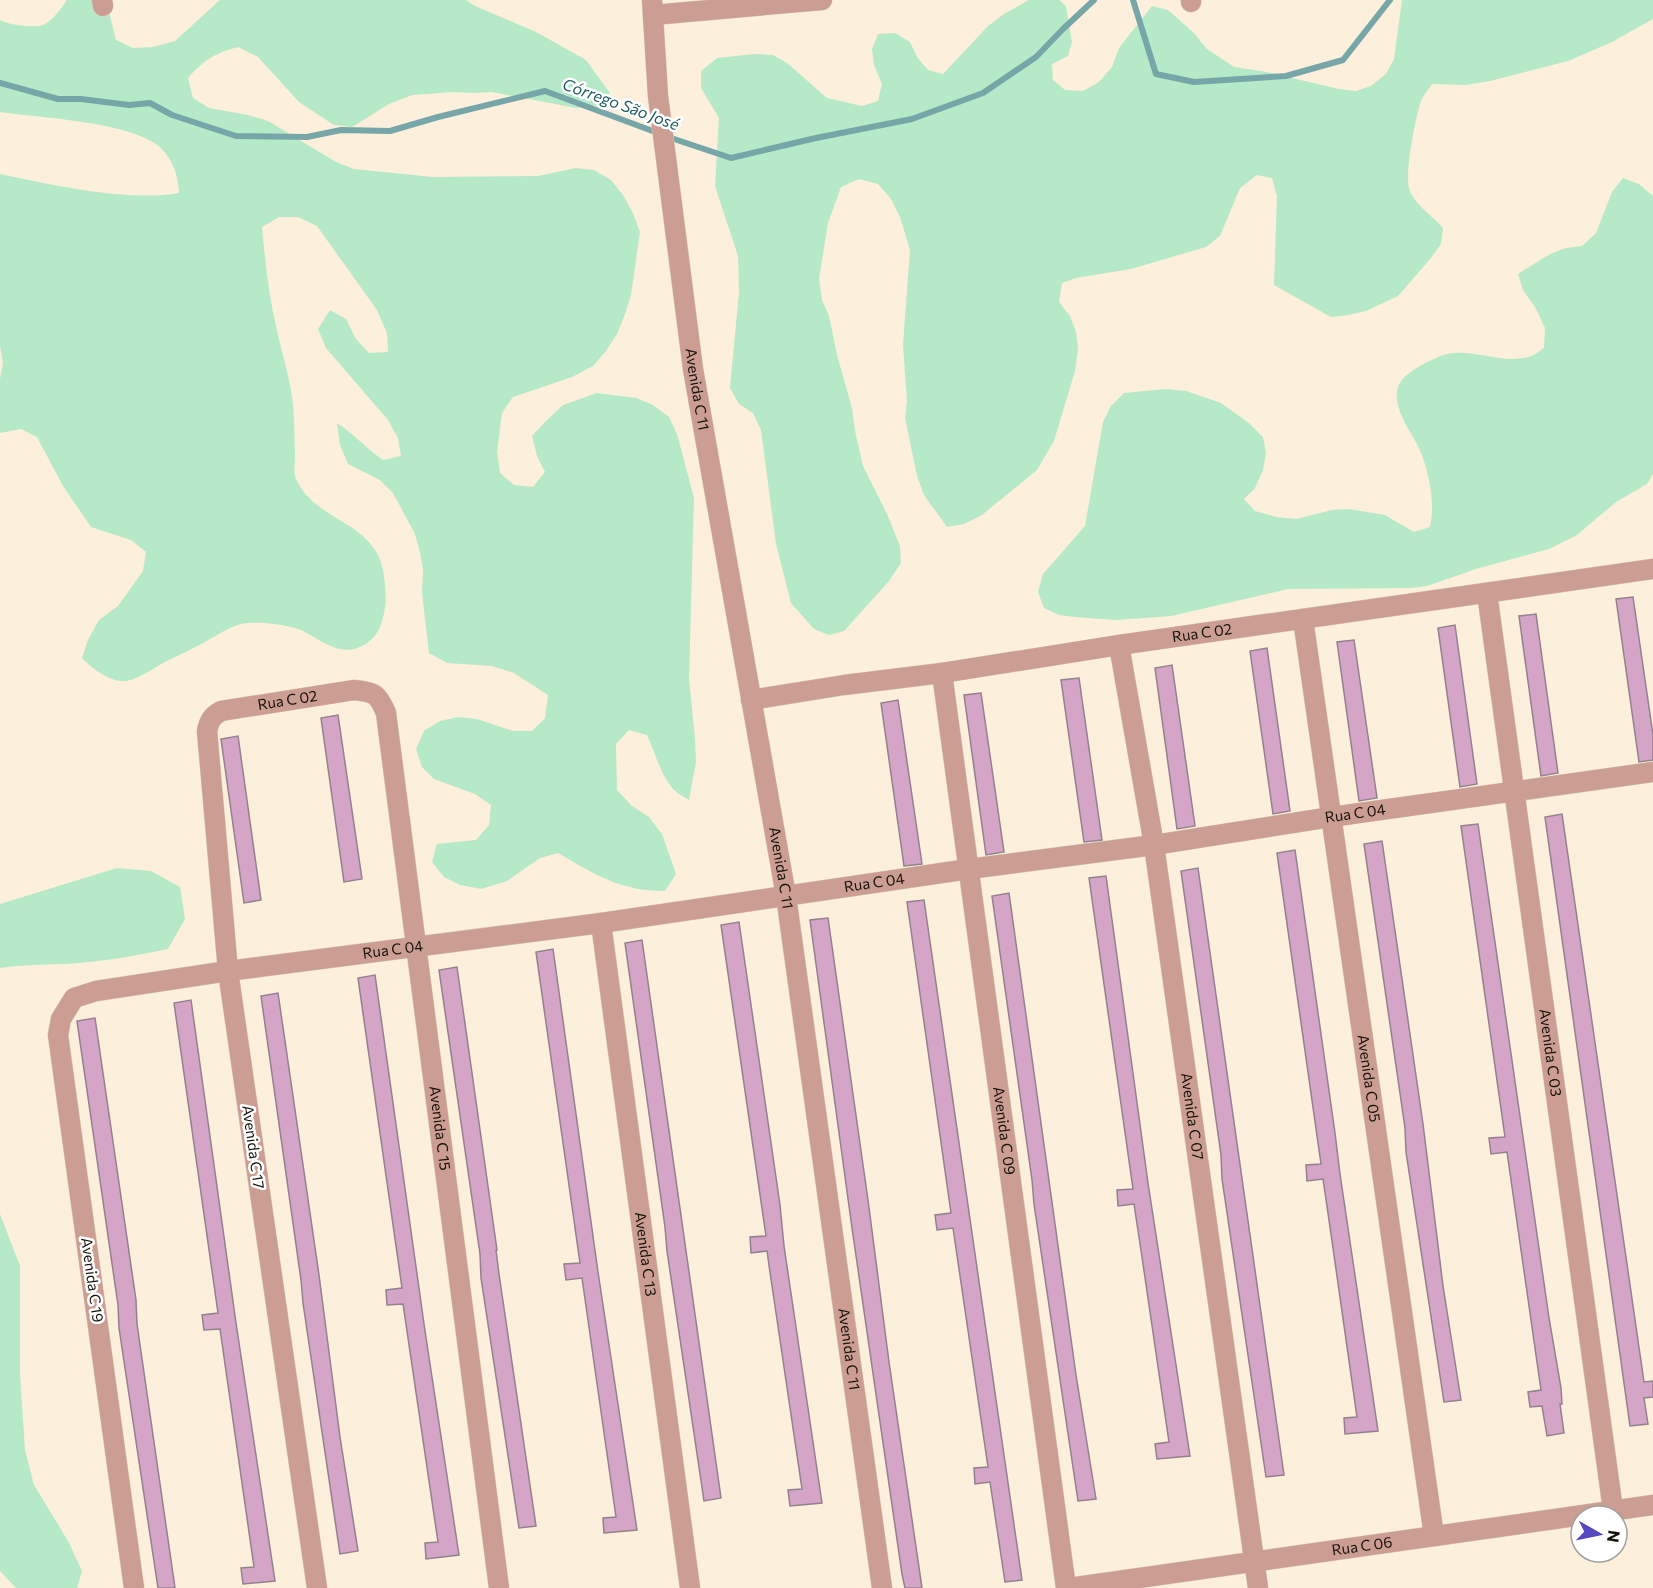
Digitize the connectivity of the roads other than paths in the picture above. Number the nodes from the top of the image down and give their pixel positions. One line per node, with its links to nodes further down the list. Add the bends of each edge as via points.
1 (822, 0): 2 (street)
2 (653, 8): 9 (street, Avenida C 11, via 658,96 693,369)
3 (1653, 569): 4 (street, Rua C 02)
4 (1487, 593): 5 (street, Rua C 02); 12 (street, Avenida C 03)
5 (1303, 619): 6 (street, Rua C 02); 13 (street, Avenida C 05)
6 (1119, 645): 7 (street, Rua C 02); 14 (street, Avenida C 07)
7 (942, 673): 9 (street, Rua C 02); 15 (street, Avenida C 09)
8 (354, 690): 10 (street, Rua C 02); 18 (street, Avenida C 15, via 370,691 380,698 386,713)
9 (751, 700): 16 (street, Avenida C 11)
10 (221, 711): 19 (street, Avenida C 17, via 208,722 207,743)
11 (1653, 772): 12 (street, Rua C 04)
12 (1514, 791): 13 (street, Rua C 04); 21 (street, Avenida C 03)
13 (1331, 817): 14 (street, Rua C 04); 25 (street, Avenida C 05)
14 (1154, 845): 15 (street, Rua C 04); 26 (street, Avenida C 07)
15 (969, 869): 16 (street, Rua C 04); 32 (street, Avenida C 09)
16 (786, 896): 17 (street, Rua C 04); 31 (street, Avenida C 11)
17 (601, 923): 18 (street, Rua C 04); 30 (street, Avenida C 13)
18 (415, 947): 19 (street, Rua C 04); 29 (street, Avenida C 15)
19 (228, 971): 20 (street, Rua C 04); 28 (street, Avenida C 17)
20 (96, 991): 27 (street, Avenida C 19, via 74,998 61,1019 58,1035)
21 (1612, 1504)
22 (1653, 1505): 23 (street, Rua C 06)
23 (1629, 1508)
24 (1569, 1516): 25 (street, Rua C 06)
25 (1434, 1536): 26 (street, Rua C 06)
26 (1255, 1562): 32 (street, Rua C 06); 33 (street, Avenida C 07)
27 (134, 1588)
28 (317, 1588)
29 (499, 1588)
30 (690, 1588)
31 (882, 1588)
32 (1068, 1588)
33 (1258, 1588)

